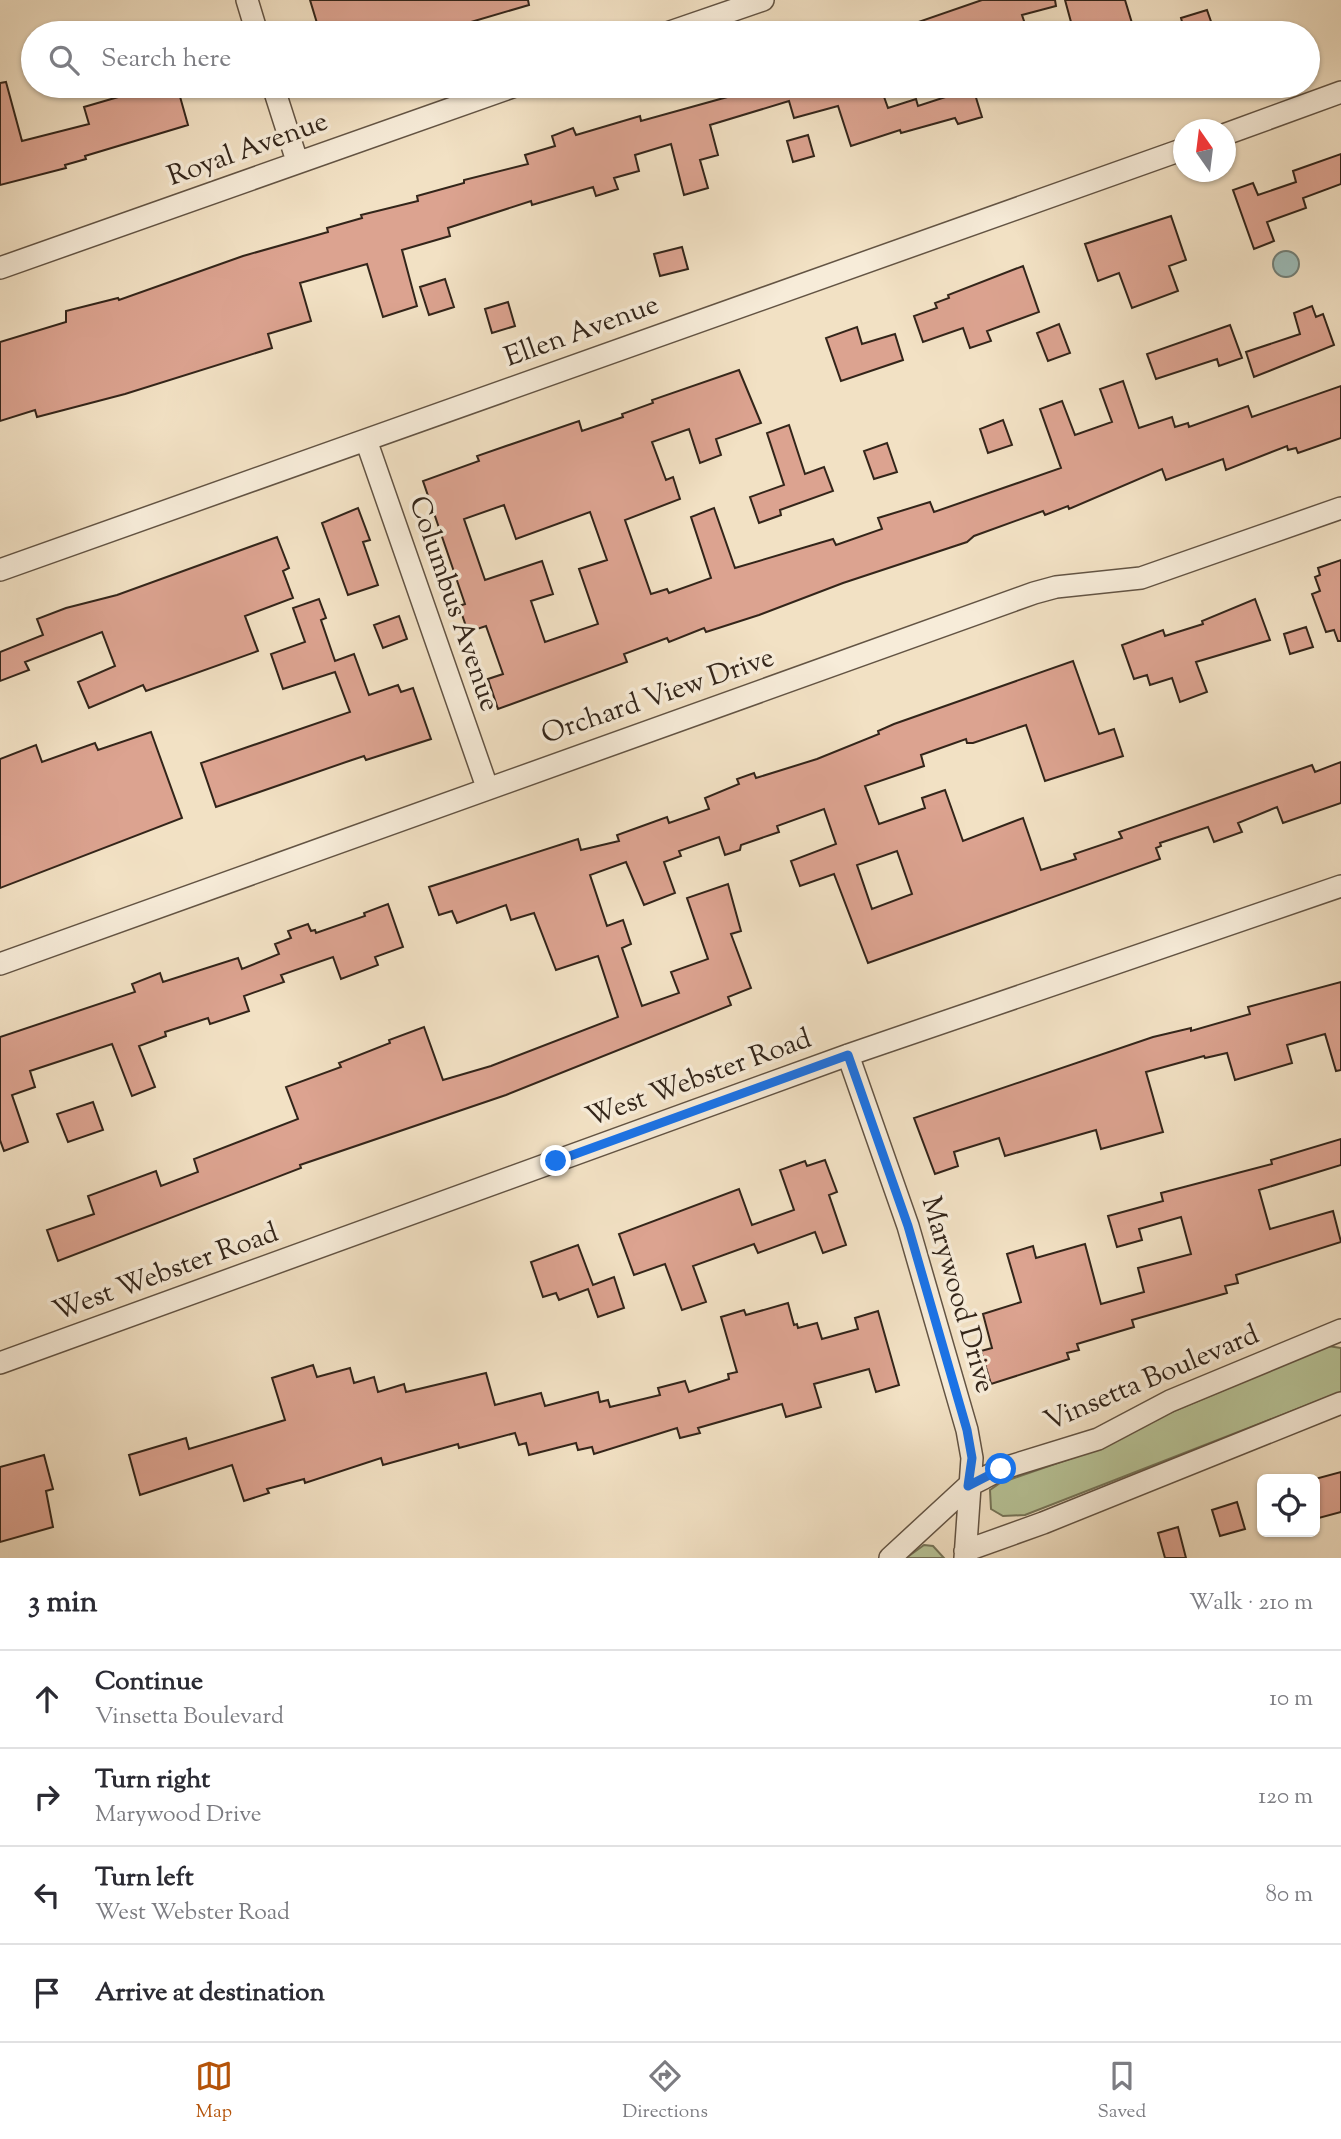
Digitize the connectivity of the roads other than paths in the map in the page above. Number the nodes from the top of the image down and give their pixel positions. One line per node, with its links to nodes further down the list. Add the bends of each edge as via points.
1 (247, 0): 3 (street)
2 (762, 0): 4 (street)
3 (253, 21)
4 (702, 21)
5 (1341, 92): 8 (street)
6 (277, 98): 10 (street)
7 (481, 98): 10 (street, Royal Avenue)
8 (1236, 130)
9 (1173, 153): 12 (street, Ellen Avenue)
10 (297, 162): 11 (street, Royal Avenue)
11 (0, 268)
12 (366, 440): 14 (street, Ellen Avenue); 15 (street, Columbus Avenue)
13 (1341, 508): 15 (street, Orchard View Drive, via 1141,578 1034,593)
14 (0, 570)
15 (487, 787): 17 (street, Orchard View Drive)
16 (1341, 886): 18 (street, West Webster Road)
17 (0, 964)
18 (848, 1055): 20 (street, West Webster Road); 22 (street, Marywood Drive, via 908,1226 964,1418 972,1458)
19 (1341, 1330): 22 (street, Vinsetta Boulevard, via 1170,1401 1098,1439 1001,1469)
20 (0, 1363)
21 (1341, 1403): 23 (street)
22 (968, 1486): 23 (street, Marywood Drive); 24 (street, Vinsetta Boulevard)
23 (965, 1554)
24 (890, 1558)

